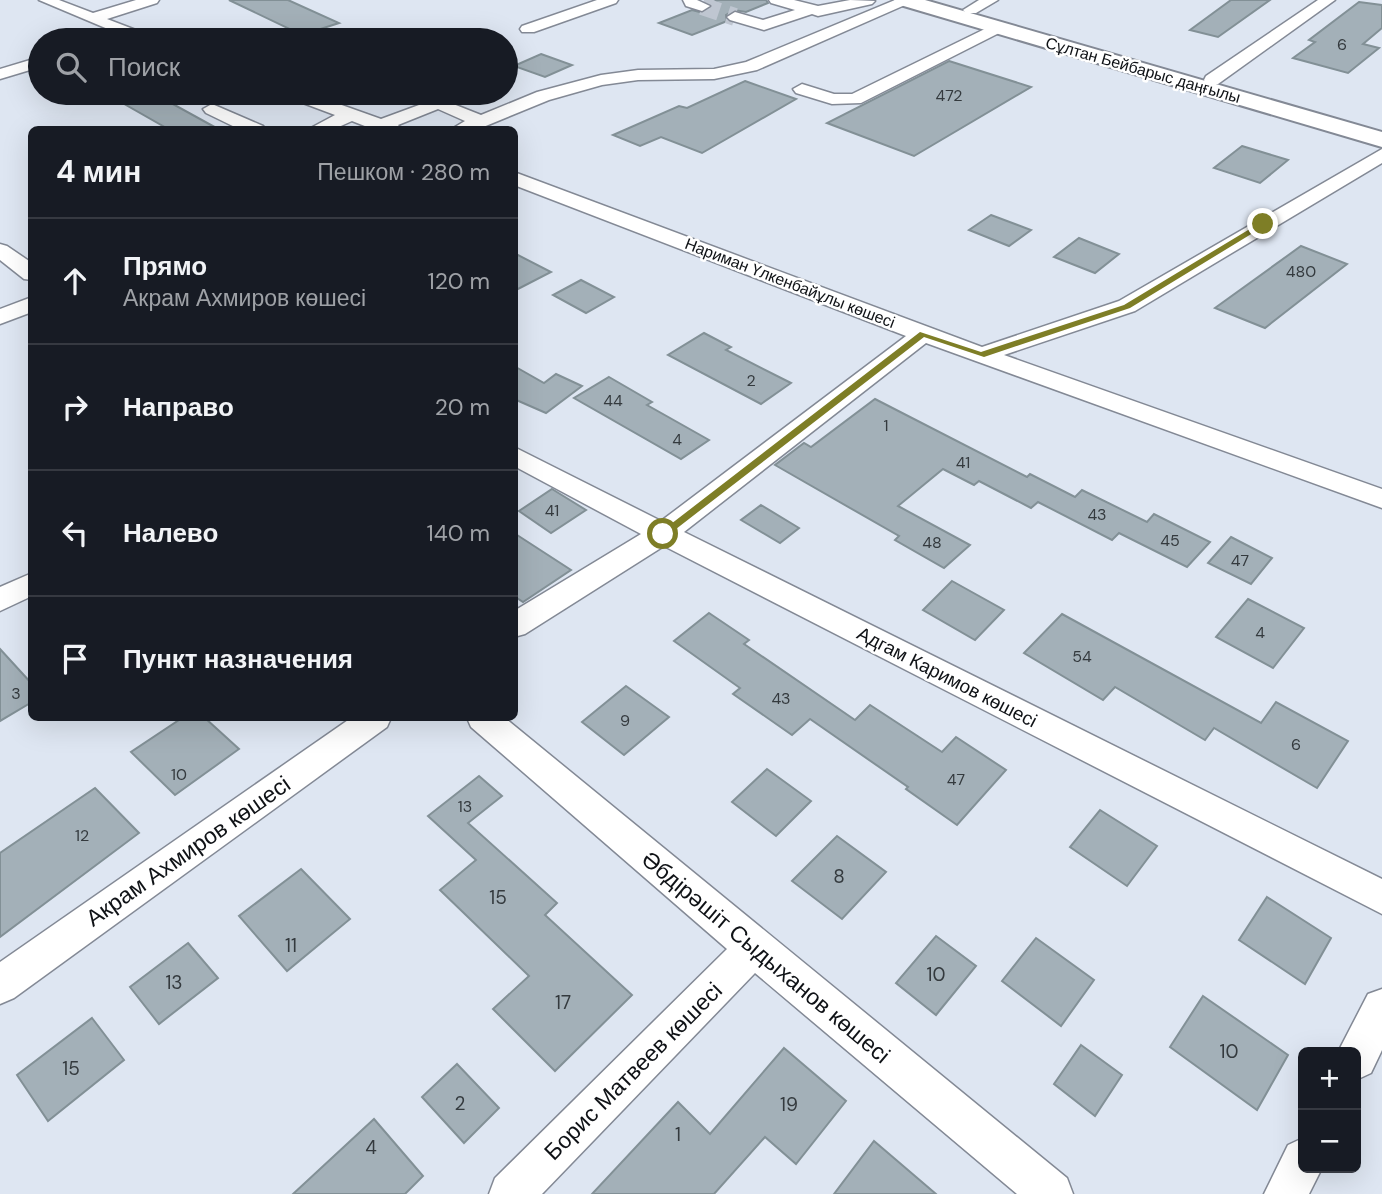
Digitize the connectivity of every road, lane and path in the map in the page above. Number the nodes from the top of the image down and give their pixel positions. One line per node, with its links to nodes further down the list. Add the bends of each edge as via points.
1 (46, 0): 13 (street)
2 (152, 0): 13 (street)
3 (611, 0): 16 (street)
4 (776, 0): 10 (street)
5 (905, 0): 9 (street); 15 (main road, Сұлтан Бейбарыс даңғылы)
6 (938, 0): 11 (main road, Сұлтан Бейбарыс даңғылы)
7 (991, 0): 11 (street)
8 (1328, 0): 19 (street)
9 (873, 7): 10 (street); 26 (street, via 751,66 714,74 601,80)
10 (809, 10): 12 (street, via 764,25)
11 (971, 10): 19 (main road, Сұлтан Бейбарыс даңғылы)
12 (735, 17)
13 (93, 18): 14 (street)
14 (116, 28)
15 (997, 28): 20 (street, via 855,99 832,99); 33 (main road, Сұлтан Бейбарыс даңғылы)
16 (528, 29)
17 (28, 66): 18 (street)
18 (0, 74)
19 (1212, 80): 32 (main road, Сұлтан Бейбарыс даңғылы)
20 (802, 89)
21 (327, 105): 25 (street)
22 (434, 105): 30 (street)
23 (443, 105): 26 (street)
24 (212, 109): 27 (street)
25 (352, 114): 28 (street); 29 (street)
26 (480, 121): 31 (street)
27 (248, 126)
28 (325, 126)
29 (385, 126)
30 (390, 126)
31 (468, 126)
32 (1382, 127)
33 (1382, 140)
34 (1382, 155): 41 (street, via 1127,306)
35 (518, 180): 40 (street, Нариман Үлкенбайұлы көшесі)
36 (0, 250): 37 (street)
37 (28, 271)
38 (28, 306): 39 (street)
39 (0, 317)
40 (923, 334): 41 (street, Нариман Үлкенбайұлы көшесі); 44 (street)
41 (981, 355): 43 (street, Нариман Үлкенбайұлы көшесі)
42 (518, 457): 44 (street, Адгам Каримов көшесі)
43 (1382, 499)
44 (663, 534): 47 (street); 50 (street, Адгам Каримов көшесі)
45 (28, 585): 46 (street)
46 (0, 600)
47 (518, 624)
48 (372, 721): 52 (street, Акрам Ахмиров көшесі)
49 (488, 721): 51 (street, Әбдірәшіт Сыдыханов көшесі)
50 (1382, 897)
51 (754, 948): 56 (street, Борис Матвеев көшесі); 57 (street, Әбдірәшіт Сыдыханов көшесі)
52 (0, 985)
53 (1382, 1008): 54 (street)
54 (1361, 1049)
55 (1298, 1170): 58 (street)
56 (511, 1194)
57 (1051, 1194)
58 (1286, 1194)

